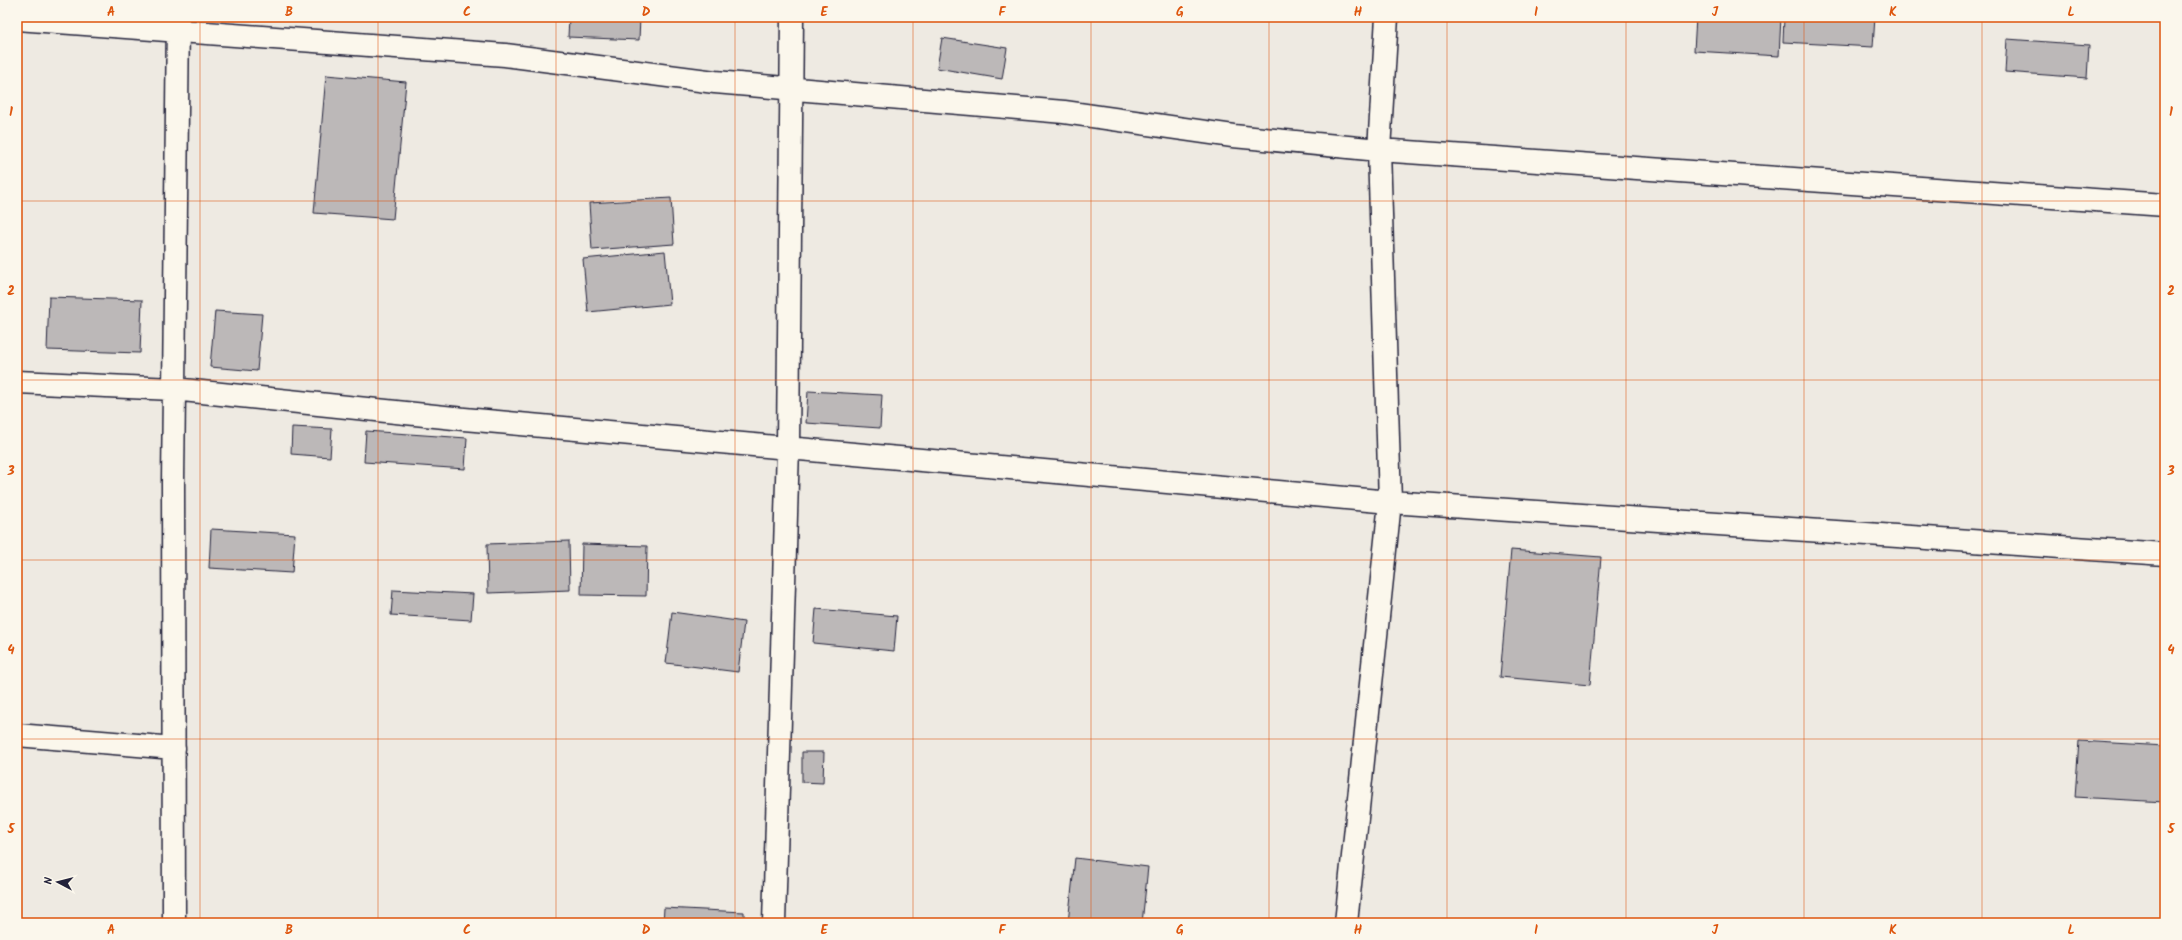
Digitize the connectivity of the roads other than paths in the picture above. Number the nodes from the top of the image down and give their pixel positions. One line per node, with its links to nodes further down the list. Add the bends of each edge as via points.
1 (792, 17): 5 (street)
2 (1387, 17): 6 (street)
3 (17, 19): 4 (street)
4 (178, 24): 5 (street, via 505,55 715,82); 9 (street)
5 (792, 88): 6 (street, via 1064,112 1233,136); 10 (street)
6 (1379, 150): 7 (street); 11 (street)
7 (2165, 205)
8 (17, 382): 9 (street)
9 (173, 389): 10 (street, via 456,418); 14 (street)
10 (788, 447): 11 (street); 16 (street)
11 (1390, 502): 12 (street); 17 (street)
12 (2165, 554)
13 (17, 735): 14 (street)
14 (174, 748): 15 (street)
15 (174, 923)
16 (774, 923)
17 (1346, 923)

